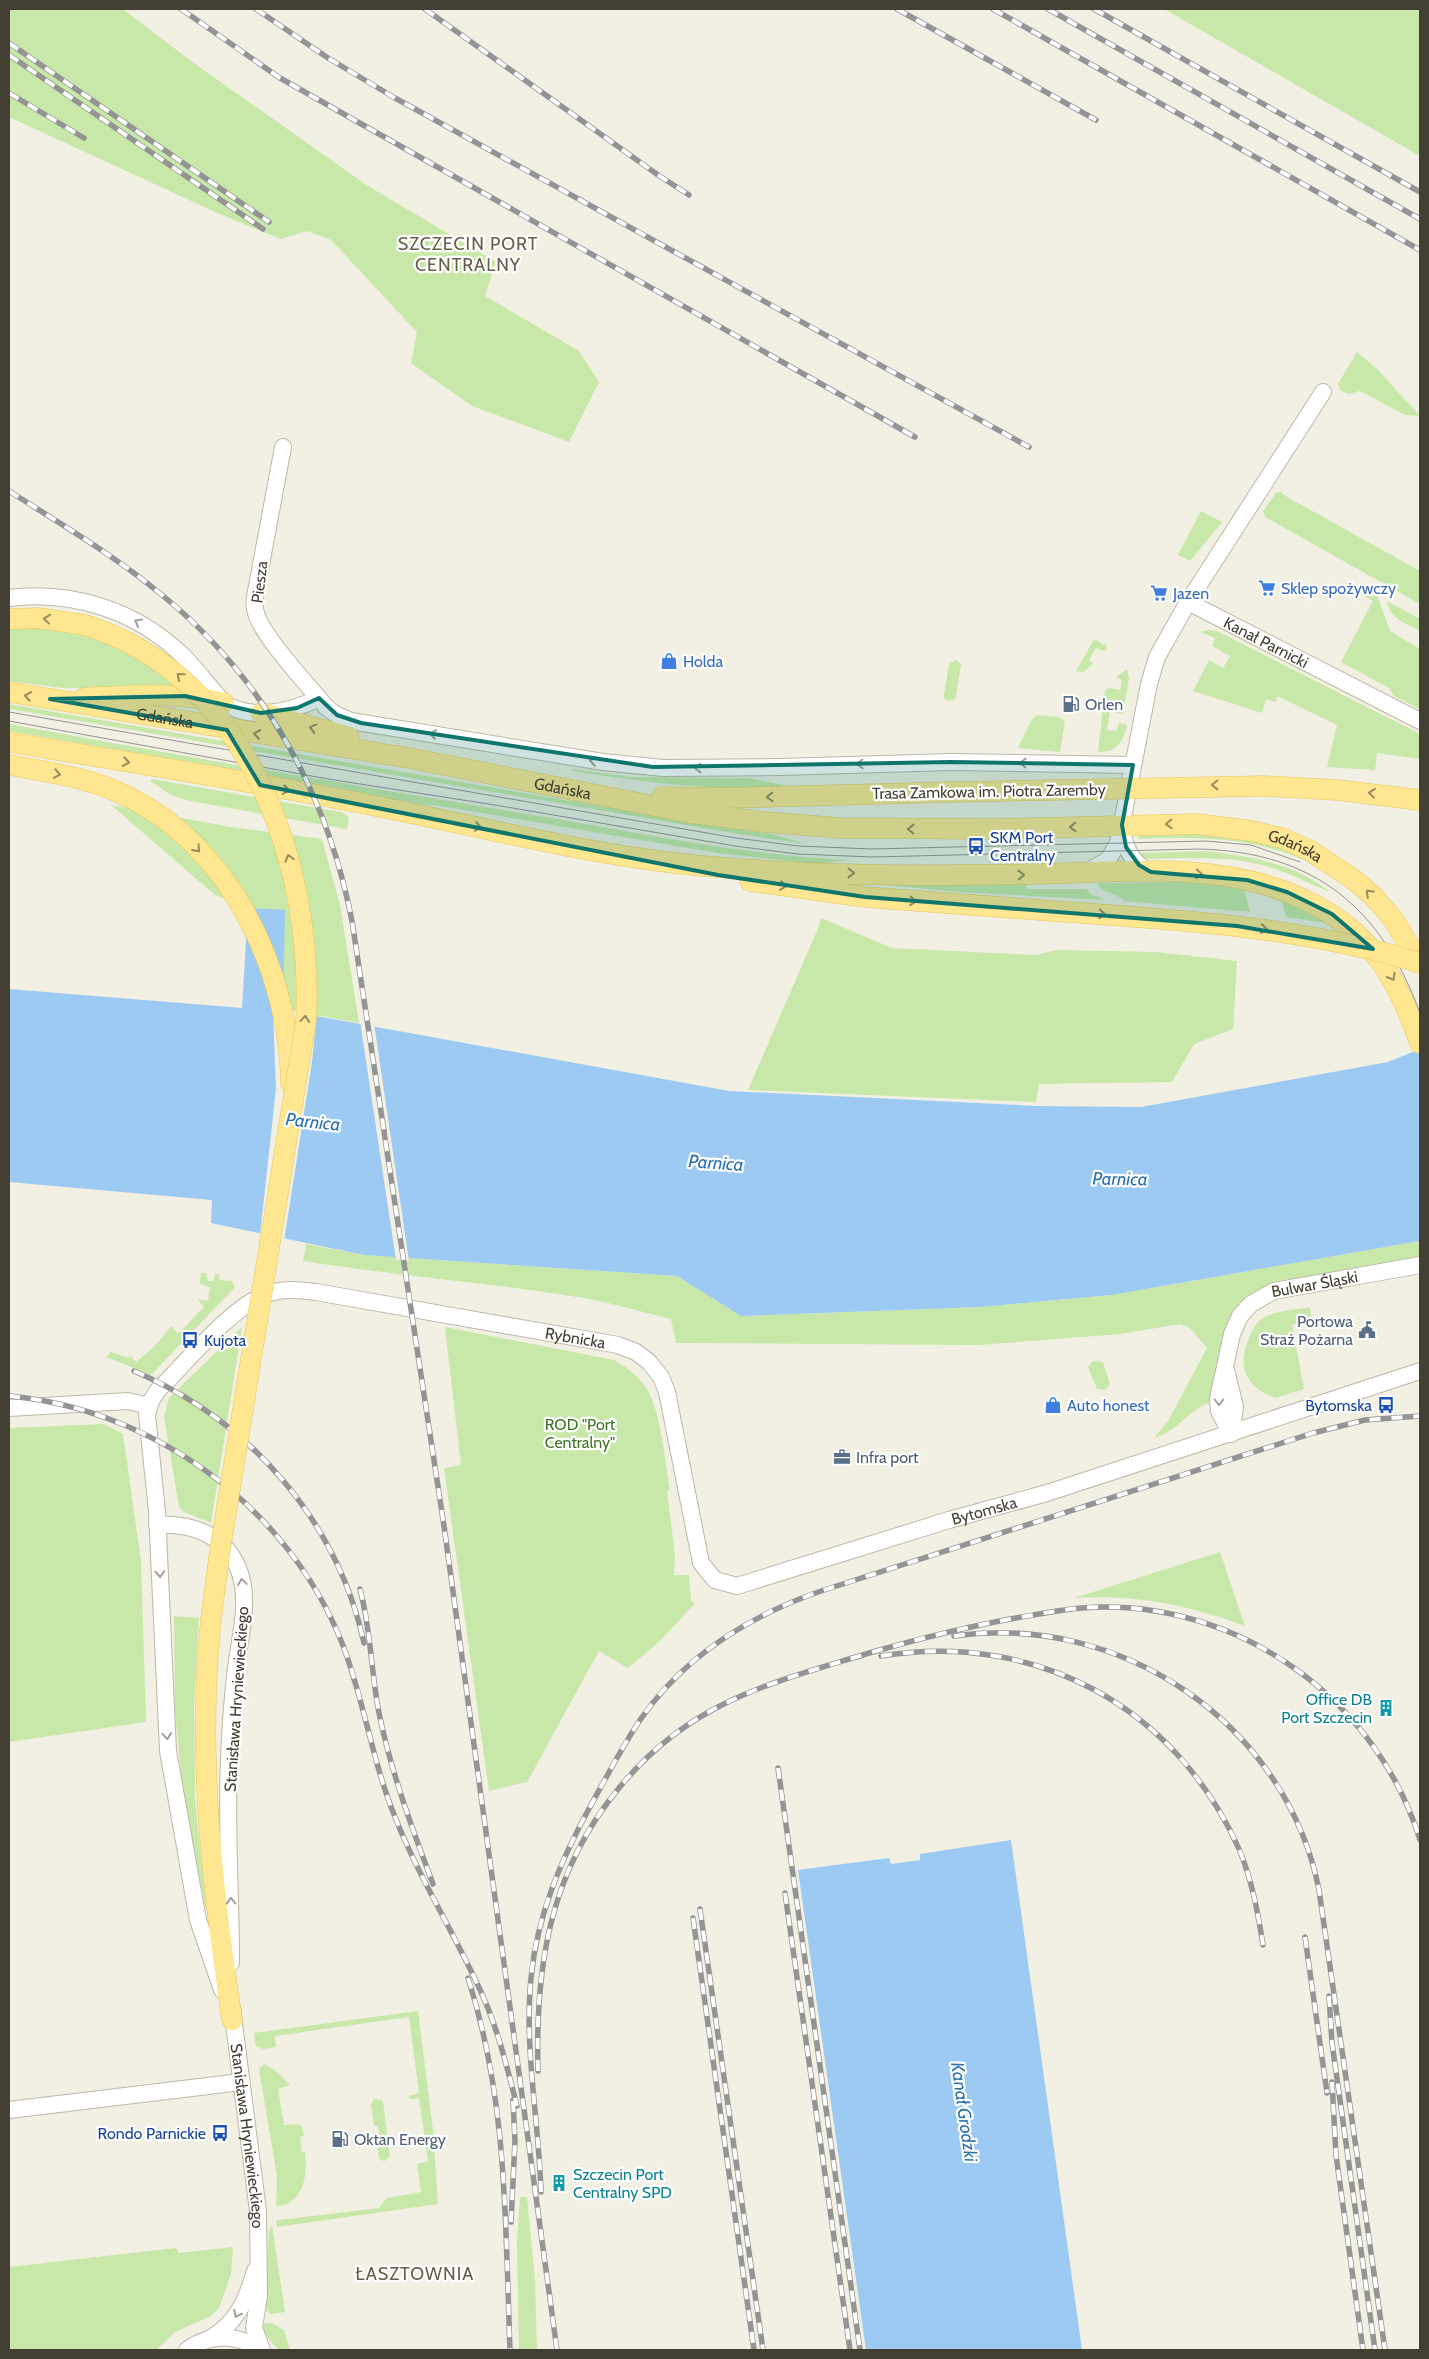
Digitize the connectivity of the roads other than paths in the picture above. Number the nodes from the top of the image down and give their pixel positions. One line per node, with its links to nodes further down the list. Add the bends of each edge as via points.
1 (1323, 392): 4 (street)
2 (283, 447): 7 (street, Piesza, via 255,609 269,636)
3 (9, 598): 9 (street, one-way to 3, via 173,646 130,618 79,600 39,596)
4 (1188, 602): 11 (street, Kanał Parnicki); 15 (street, via 1152,670)
5 (9, 619): 24 (main road, one-way to 5, bridge, via 306,1021 306,965 299,898 278,824 240,748 193,688 146,650 85,625 38,618)
6 (9, 692): 8 (main road, Gdańska, one-way to 6)
7 (319, 698): 10 (street, via 297,708); 15 (street, Gdańska, one-way to 7, via 951,762 765,767 642,766 361,723 337,715)
8 (50, 700): 9 (main road, via 154,694); 13 (main road, Gdańska, one-way to 8)
9 (224, 703): 10 (street)
10 (261, 713): 13 (main road, one-way to 10, via 378,741 346,737)
11 (1420, 720)
12 (9, 742): 19 (main road, one-way to 19, via 379,807)
13 (409, 758): 16 (main road, Gdańska)
14 (9, 765): 24 (main road, one-way to 24, via 72,777 124,794 166,820 203,855 248,919 274,974 286,1024)
15 (1133, 765): 18 (street)
16 (558, 789): 17 (main road, Trasa Zamkowa im. Piotra Zaremby, one-way to 16, bridge, via 1337,790 1264,786 696,798); 18 (main road, Gdańska, one-way to 16, via 995,829 822,827 709,815)
17 (1420, 800)
18 (1122, 825): 20 (street, via 1130,854 1139,866); 21 (street, via 1116,849 1108,860); 22 (main road, Gdańska, one-way to 18, via 1401,930 1374,897 1340,869 1297,844 1252,831 1215,825)
19 (649, 861): 21 (main road, one-way to 21, via 802,872); 22 (main road, one-way to 22, bridge, via 833,894 1157,918 1279,931 1358,946)
20 (1150, 872): 21 (main road); 23 (main road, one-way to 23, via 1247,880 1287,892 1332,914 1364,939 1386,967 1404,1000)
21 (1080, 874)
22 (1420, 963)
23 (1420, 1043)
24 (292, 1101): 32 (main road, bridge, via 211,1619 205,1708 206,1801)
25 (1420, 1265): 29 (street, Bulwar Śląski, via 1292,1287 1264,1295 1247,1308 1235,1325 1218,1406)
26 (1420, 1371): 29 (street, Bytomska)
27 (149, 1406): 28 (street, via 128,1401); 30 (street, Stanisława Hryniewieckiego, via 147,1422); 31 (street, Rybnicka, via 157,1392 234,1315 264,1295 288,1290 618,1345 639,1354 653,1367 665,1387 699,1558 706,1573)
28 (9, 1408)
29 (1232, 1434): 31 (street, Bytomska, via 745,1585 729,1586)
30 (157, 1525): 32 (street, Stanisława Hryniewieckiego, one-way to 32, via 165,1719 172,1776 198,1920); 32 (street, Stanisława Hryniewieckiego, one-way to 30, via 228,1796 232,1700 243,1607 242,1580 233,1557 214,1538 186,1526)
31 (718, 1582)
32 (232, 2020): 33 (street, Stanisława Hryniewieckiego)
33 (241, 2082): 34 (street); 35 (street, Stanisława Hryniewieckiego, via 258,2211)
34 (9, 2110)
35 (260, 2252): 36 (street, Stanisława Hryniewieckiego, one-way to 36, via 236,2316 226,2329); 38 (street, Stanisława Hryniewieckiego, via 254,2328)
36 (209, 2339): 37 (street); 38 (street, via 238,2339)
37 (187, 2350)
38 (261, 2350)

